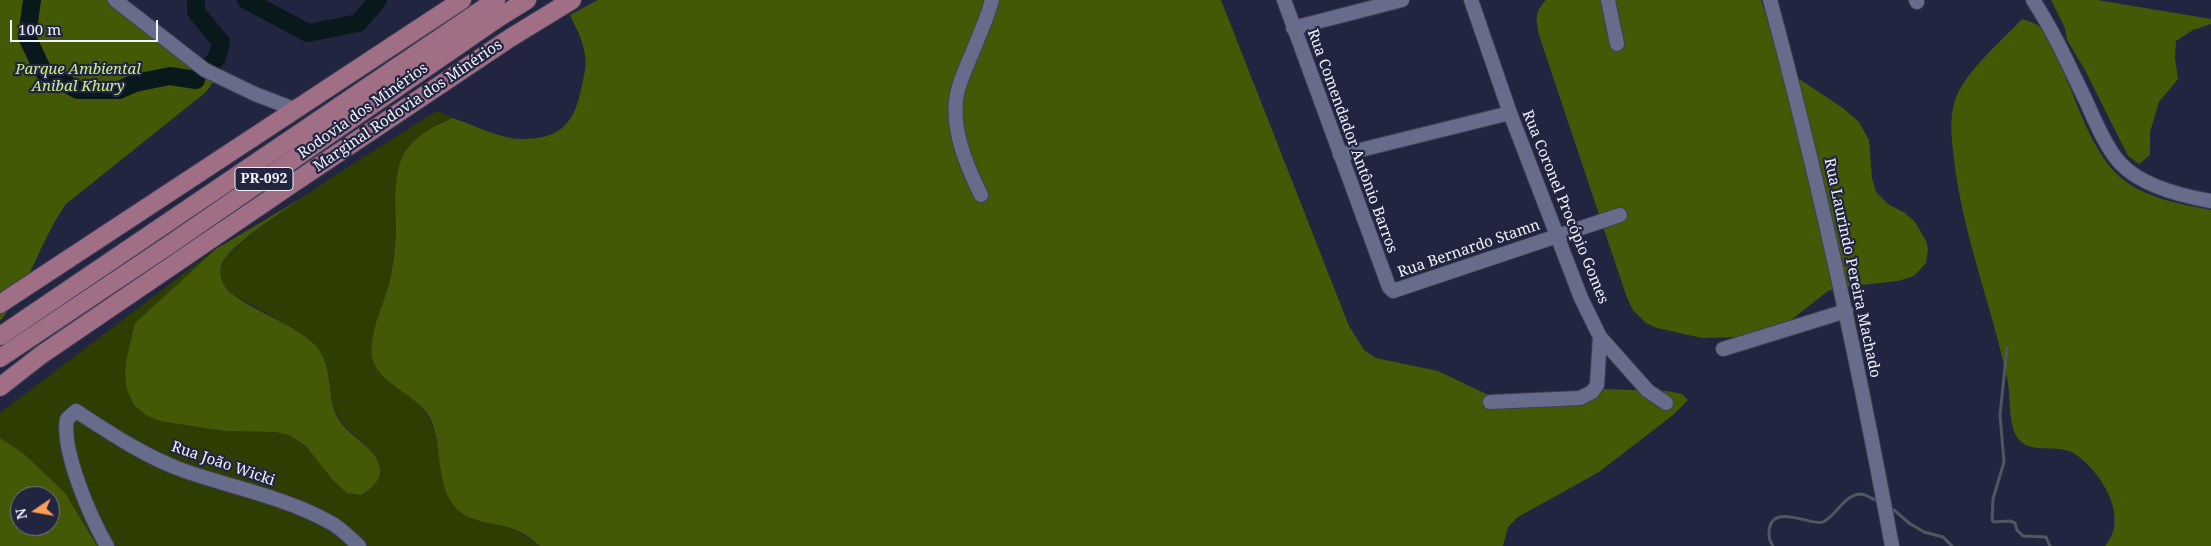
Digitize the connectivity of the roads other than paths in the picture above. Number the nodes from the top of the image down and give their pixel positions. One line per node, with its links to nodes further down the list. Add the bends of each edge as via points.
1 (115, 0): 15 (street, via 205,70)
2 (462, 0): 15 (main road)
3 (496, 0): 20 (main road, Rodovia dos Minérios / PR-092)
4 (527, 0): 24 (main road, Rodovia dos Minérios / PR-092)
5 (572, 0): 28 (main road, Marginal Rodovia dos Minérios, via 510,38)
6 (992, 0): 18 (street, via 984,29 959,84 956,105 959,139)
7 (1284, 0): 13 (street, Rua Comendador Antônio Barros)
8 (1402, 0): 13 (street)
9 (1471, 0): 16 (street, Rua Coronel Procópio Gomes)
10 (1608, 0): 14 (street)
11 (1770, 0): 27 (street, Rua Laurindo Pereira Machado, via 1818,185)
12 (2033, 0): 19 (street, via 2052,29 2097,126 2121,164 2152,185)
13 (1294, 28): 17 (street, Rua Comendador Antônio Barros)
14 (1617, 44)
15 (294, 109): 23 (main road)
16 (1510, 113): 17 (street); 22 (street, Rua Coronel Procópio Gomes)
17 (1340, 155): 25 (street, Rua Comendador Antônio Barros)
18 (981, 195)
19 (2211, 201)
20 (186, 210): 23 (main road); 29 (main road, Rodovia dos Minérios / PR-092)
21 (1620, 215): 22 (street, Rua Bernardo Stamn)
22 (1556, 236): 25 (street, Rua Bernardo Stamn); 30 (street, Rua Coronel Procópio Gomes)
23 (94, 243): 26 (main road)
24 (172, 243): 28 (main road); 32 (main road, Rodovia dos Minérios / PR-092)
25 (1393, 291)
26 (0, 304)
27 (1846, 311): 31 (street); 38 (street, Rua Laurindo Pereira Machado)
28 (104, 313): 33 (main road, Marginal Rodovia dos Minérios)
29 (0, 336)
30 (1600, 337): 34 (street, via 1597,385 1592,392 1580,398); 35 (street, Rua Coronel Procópio Gomes, via 1648,391)
31 (1723, 349)
32 (0, 358)
33 (0, 387)
34 (1490, 402)
35 (1666, 403)
36 (107, 546): 37 (street, Rua João Wicki, via 73,469 67,446 67,420 76,411 131,446 181,470 308,511 335,525)
37 (360, 546)
38 (1892, 546)

